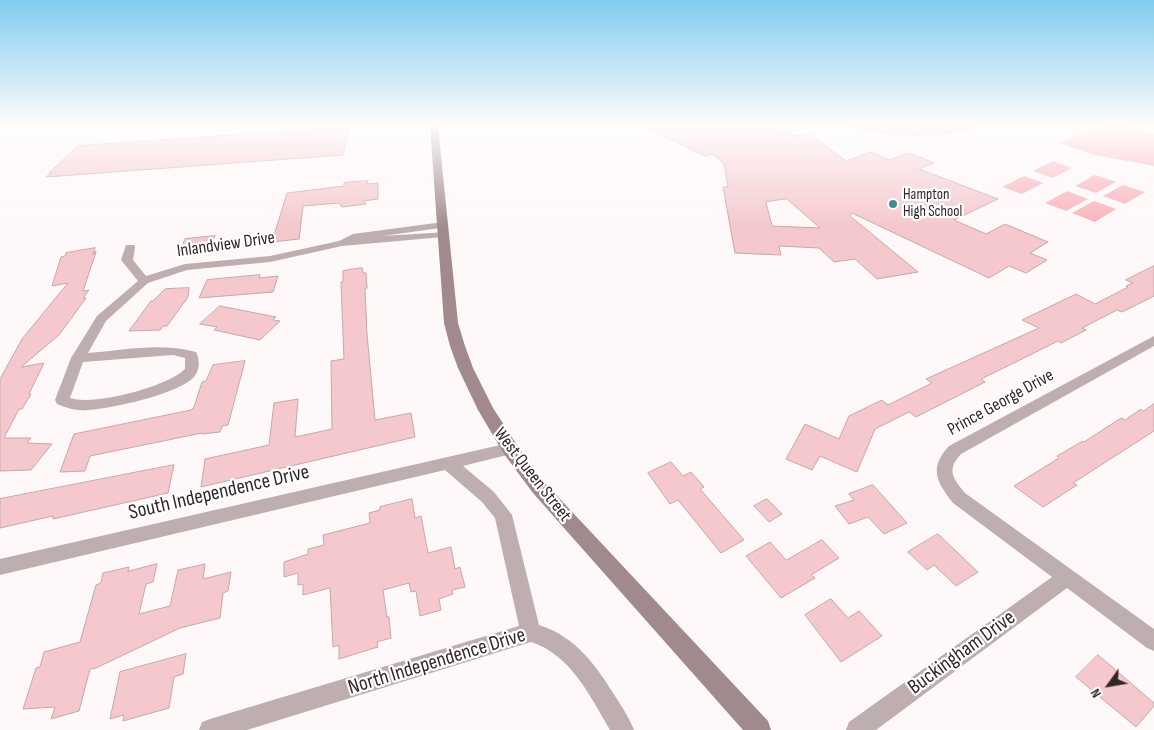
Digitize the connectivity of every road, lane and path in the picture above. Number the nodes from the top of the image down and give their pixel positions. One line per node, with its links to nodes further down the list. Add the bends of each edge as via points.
1 (437, 160): 2 (main road, West Queen Street)
2 (443, 229): 4 (street, Inlandview Drive, via 353,237 342,243 270,259 185,267); 7 (main road, West Queen Street, via 451,322 456,343 475,392)
3 (130, 247): 4 (street, via 127,260)
4 (144, 281): 6 (street, Inlandview Drive, via 101,319)
5 (1154, 340): 10 (street, Prince George Drive, via 956,450 943,466 947,482 959,498)
6 (78, 358): 6 (street, Inlandview Drive, via 62,400 78,405 161,389 177,383 190,373 192,366 191,355 173,351)
7 (509, 450): 8 (street, South Independence Drive); 15 (main road, West Queen Street, via 564,517)
8 (448, 463): 9 (street, South Independence Drive); 11 (street, via 488,496 503,515)
9 (0, 567)
10 (1068, 576): 12 (street); 16 (street, Buckingham Drive)
11 (531, 632): 13 (street, North Independence Drive); 14 (street, North Independence Drive, via 545,634 578,660)
12 (1154, 642)
13 (210, 730)
14 (622, 730)
15 (759, 730)
16 (857, 730)

